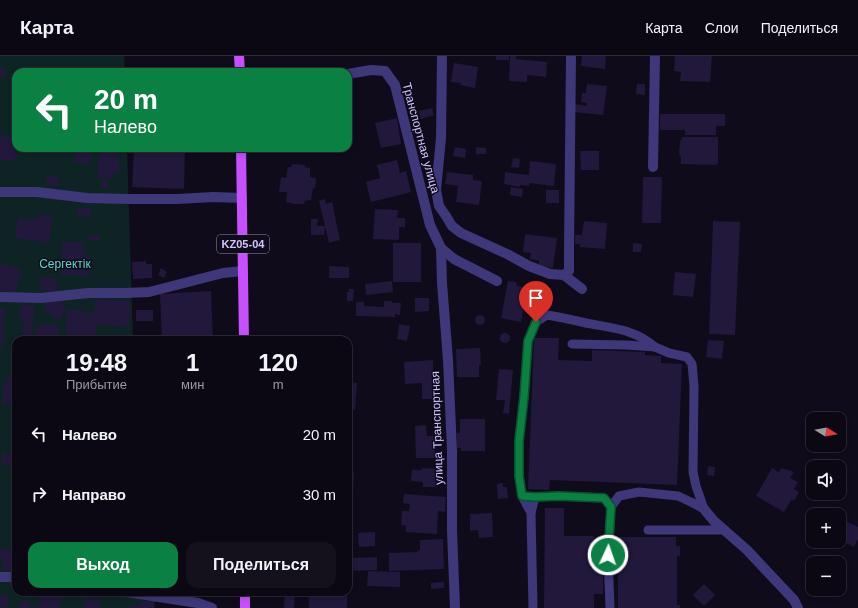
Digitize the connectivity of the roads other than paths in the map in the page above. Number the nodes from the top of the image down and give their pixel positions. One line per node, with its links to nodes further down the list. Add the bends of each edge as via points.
1 (239, 56): 5 (main road)
2 (442, 56): 13 (street, via 441,138 436,190 439,206 452,226 461,233 529,266 550,274)
3 (570, 56): 13 (street, via 569,271)
4 (656, 56): 8 (street)
5 (240, 68)
6 (352, 73): 11 (street, Транспортная улица, via 371,70 386,71 395,85 430,225)
7 (241, 152): 10 (main road, KZ05-04)
8 (653, 167)
9 (0, 192): 10 (street, via 38,192 88,198 128,199)
10 (242, 198): 12 (main road, KZ05-04)
11 (441, 248): 14 (street, via 454,259); 35 (street, улица Транспортная, via 452,451)
12 (243, 271): 16 (street, via 223,273 149,292 88,293 41,298); 17 (main road, KZ05-04)
13 (564, 275): 15 (street)
14 (497, 282)
15 (582, 289)
16 (0, 297)
17 (244, 336)
18 (572, 344): 19 (lane)
19 (655, 347): 20 (lane, via 635,334 610,327 547,315 536,322 528,341 519,441); 25 (lane, via 687,357 692,364 693,472)
20 (522, 496): 22 (lane); 26 (lane)
21 (619, 496): 23 (lane); 24 (lane); 25 (lane, via 639,492 678,496)
22 (535, 497): 23 (lane); 26 (lane)
23 (604, 498): 24 (lane)
24 (611, 507): 37 (lane, via 608,555)
25 (704, 509): 28 (street)
26 (531, 513): 36 (lane)
27 (648, 530): 28 (lane)
28 (725, 530): 38 (street, via 794,600)
29 (0, 577): 30 (street)
30 (12, 577)
31 (152, 596): 33 (street, via 198,603)
32 (245, 596): 34 (main road)
33 (212, 608)
34 (245, 608)
35 (455, 608)
36 (533, 608)
37 (610, 608)
38 (798, 608)

